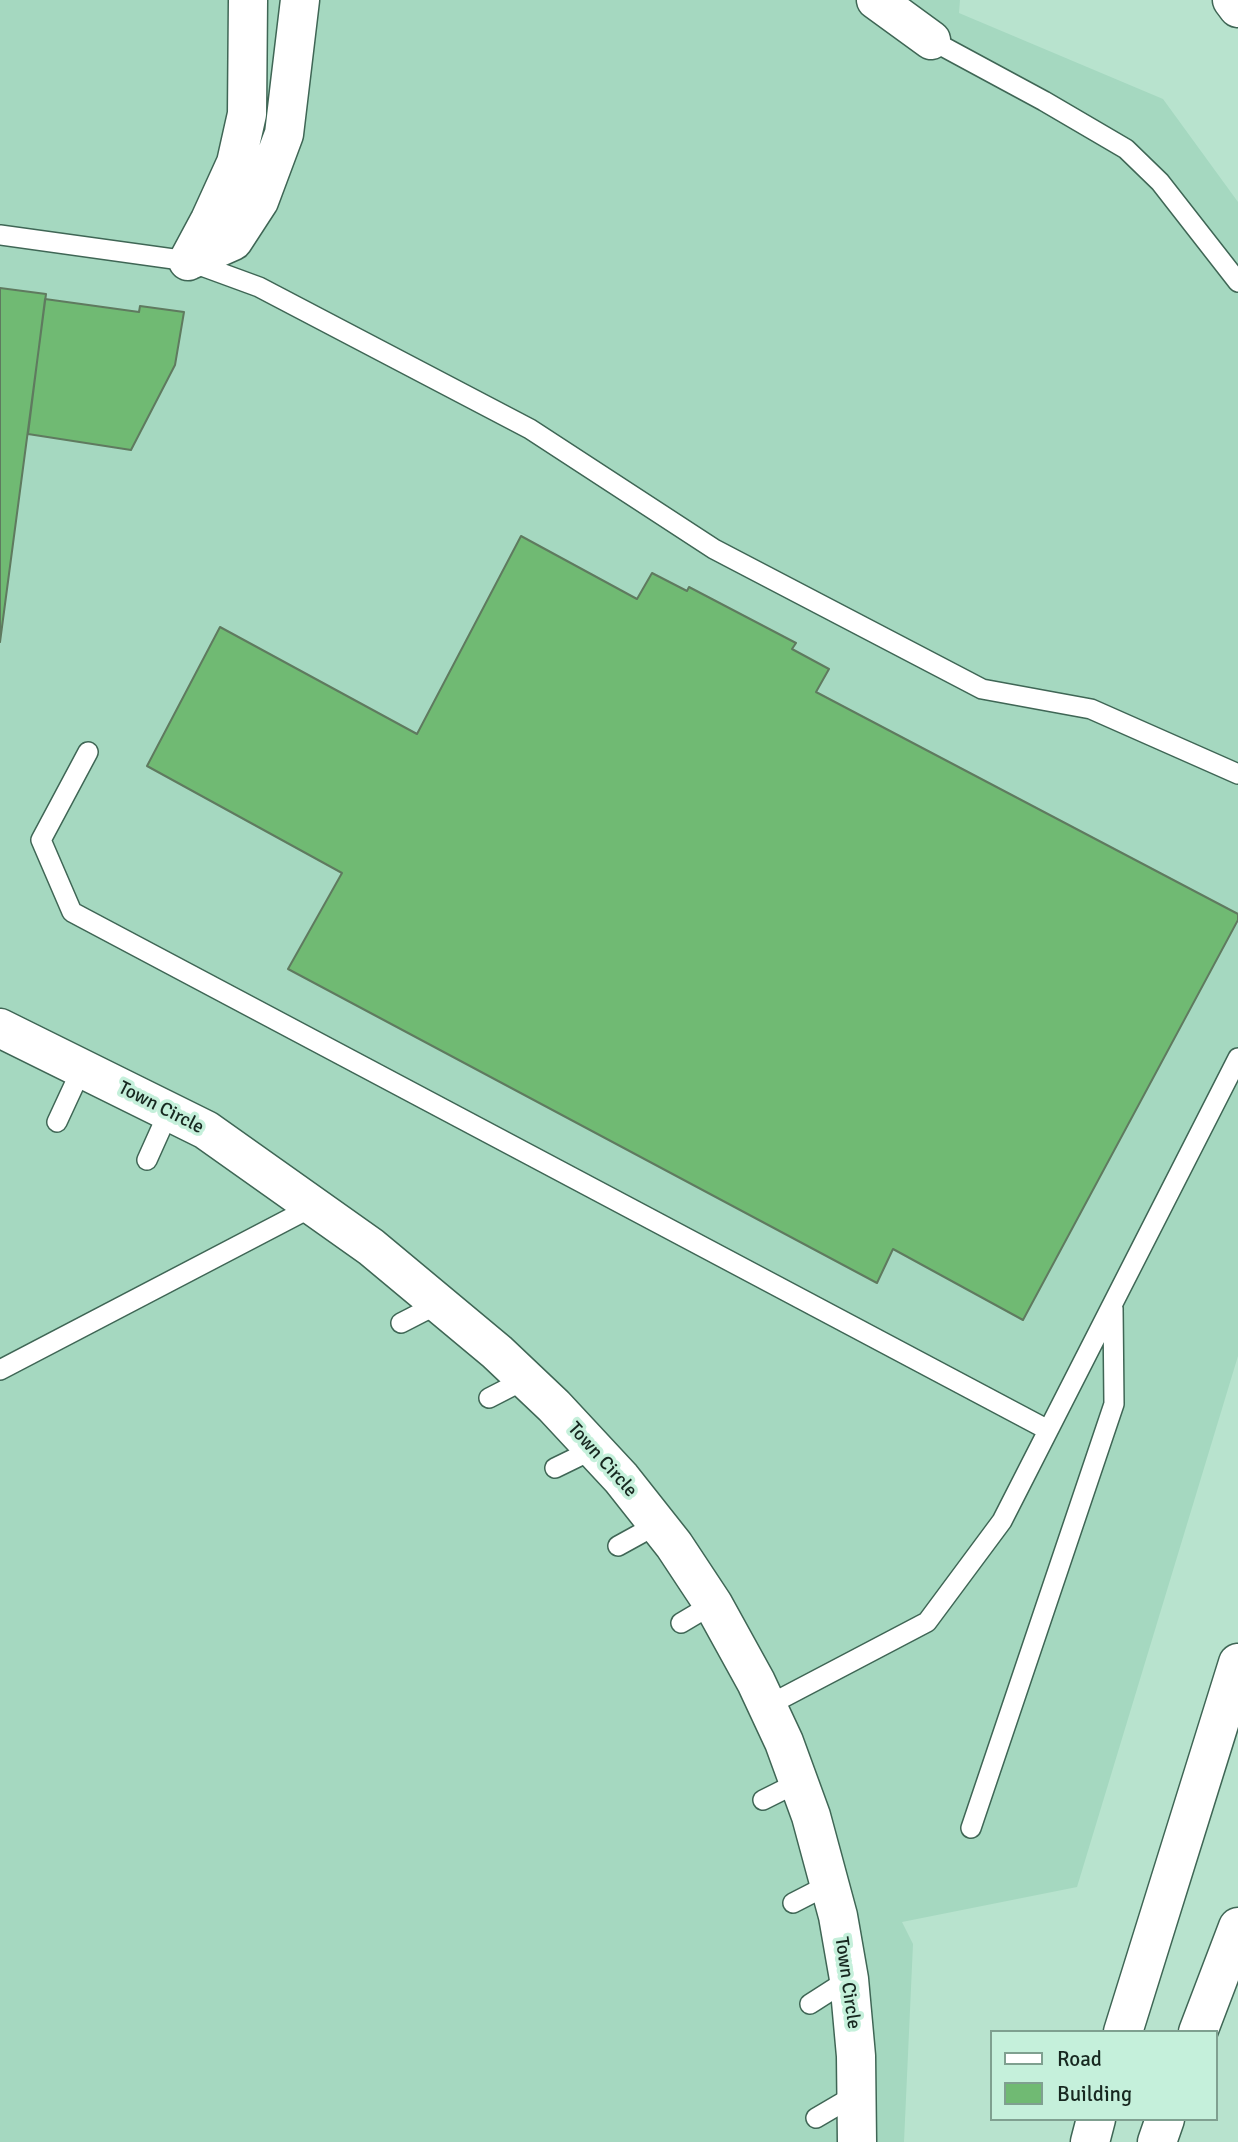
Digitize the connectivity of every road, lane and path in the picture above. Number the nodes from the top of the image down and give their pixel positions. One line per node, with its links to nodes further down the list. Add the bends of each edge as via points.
1 (248, 0): 8 (main road, via 247,114 236,163)
2 (300, 0): 8 (main road, via 285,134 260,201 233,241)
3 (876, 0): 6 (main road)
4 (1232, 0): 5 (main road)
5 (1238, 8)
6 (931, 40): 9 (lane, via 1126,149 1160,181)
7 (0, 235): 8 (lane)
8 (188, 261): 11 (lane, via 259,287 530,429 714,549 982,688 1091,709)
9 (1238, 282)
10 (88, 752): 25 (lane, via 41,840 72,912)
11 (1238, 774)
12 (0, 1028): 14 (main road, Town Circle)
13 (1238, 1058): 20 (lane)
14 (82, 1068): 15 (main road, Town Circle); 16 (lane)
15 (169, 1111): 17 (lane); 18 (main road, Town Circle, via 206,1130)
16 (57, 1122)
17 (147, 1160)
18 (313, 1206): 19 (main road, Town Circle); 22 (lane)
19 (440, 1303): 21 (lane); 23 (main road, Town Circle)
20 (1113, 1303): 25 (lane); 34 (lane, via 1114,1404)
21 (401, 1323)
22 (0, 1370)
23 (526, 1379): 24 (lane); 26 (main road, Town Circle)
24 (489, 1398)
25 (1048, 1430): 31 (lane, via 1002,1521 927,1622)
26 (594, 1448): 27 (lane); 28 (main road, Town Circle)
27 (555, 1468)
28 (658, 1524): 29 (lane); 31 (main road, Town Circle, via 697,1613)
29 (618, 1546)
30 (1238, 1663): 40 (main road)
31 (767, 1706): 32 (main road, Town Circle)
32 (799, 1782): 33 (lane); 35 (main road, Town Circle)
33 (763, 1800)
34 (971, 1828)
35 (830, 1884): 36 (lane); 38 (main road, Town Circle)
36 (793, 1903)
37 (1238, 1927): 41 (main road)
38 (849, 1979): 39 (lane); 42 (main road, Town Circle)
39 (810, 2004)
40 (1124, 2030)
41 (1199, 2030)
42 (857, 2094): 43 (lane); 46 (main road, Town Circle)
43 (816, 2118)
44 (1095, 2121): 47 (main road)
45 (1165, 2121): 48 (main road)
46 (857, 2142)
47 (1090, 2142)
48 (1157, 2142)

